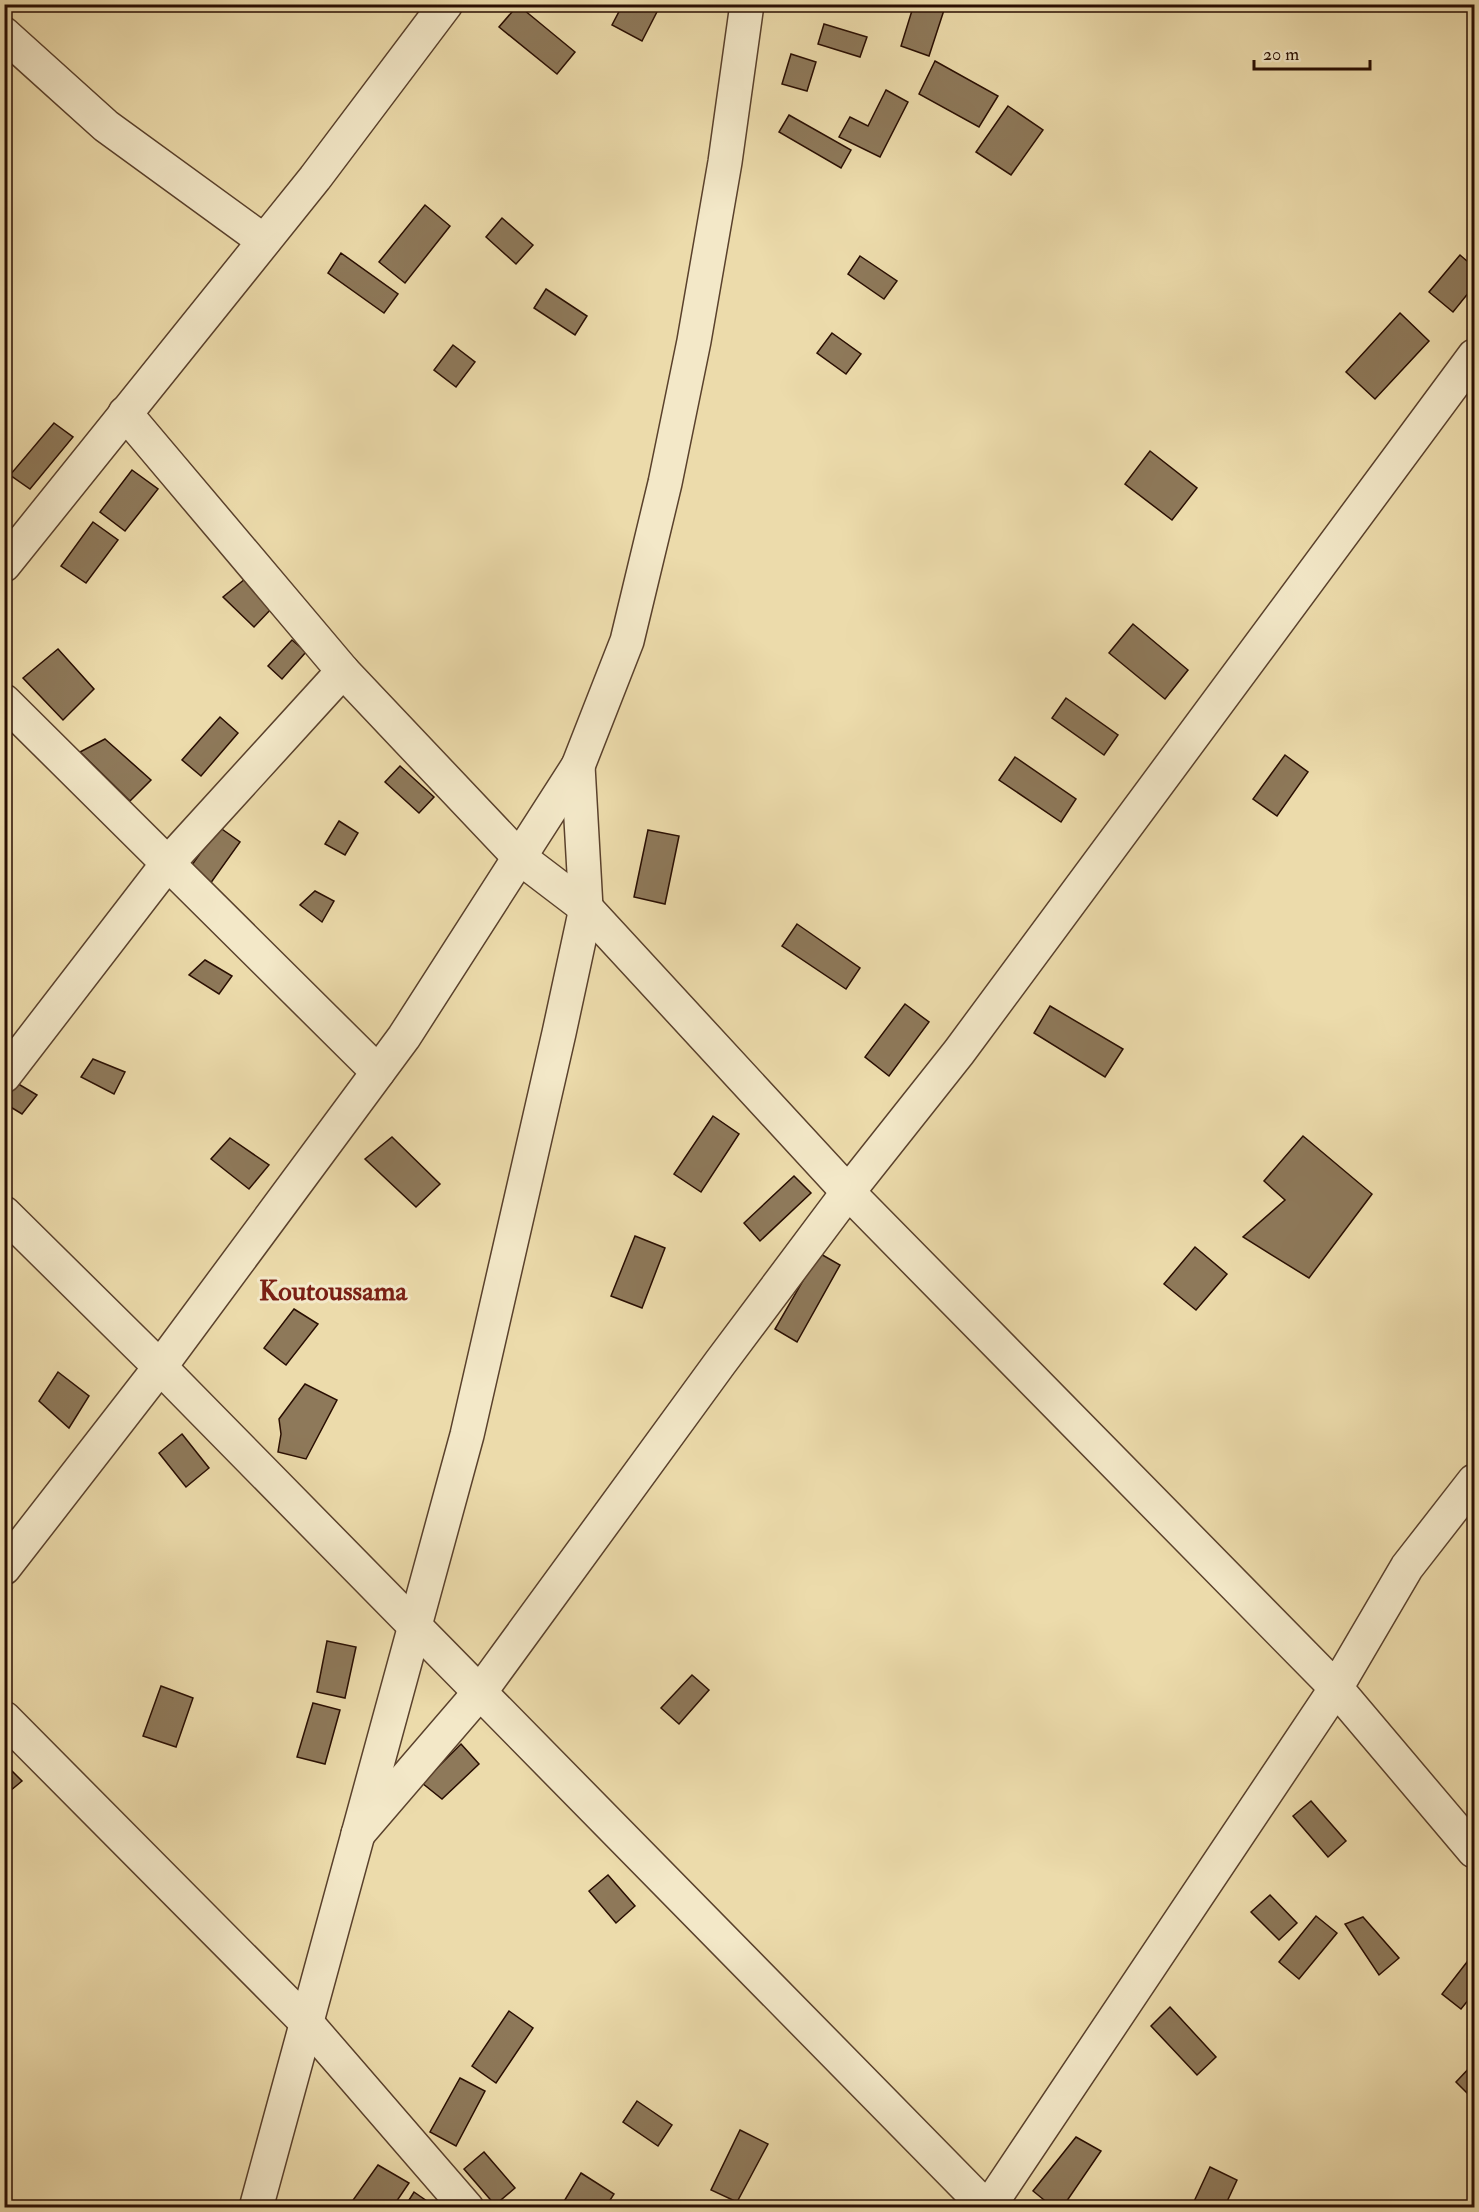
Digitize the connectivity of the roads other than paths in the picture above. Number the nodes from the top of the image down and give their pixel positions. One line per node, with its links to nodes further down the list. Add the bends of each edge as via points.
1 (446, 4): 4 (street)
2 (747, 4): 10 (street, via 725,162 665,483 627,641)
3 (4, 34): 4 (street, via 106,126)
4 (264, 241): 6 (street)
5 (1474, 356): 16 (street, via 959,1052)
6 (125, 413): 7 (street); 8 (street)
7 (4, 565)
8 (343, 671): 11 (street); 12 (street)
9 (4, 701): 12 (street)
10 (578, 766): 11 (street); 13 (street)
11 (519, 857): 13 (street); 14 (street)
12 (168, 863): 14 (street); 15 (street)
13 (586, 908): 16 (street); 21 (street, via 467,1435)
14 (378, 1072): 18 (street)
15 (4, 1076)
16 (848, 1192): 22 (street); 23 (street)
17 (4, 1213): 18 (street)
18 (160, 1367): 20 (street); 21 (street)
19 (1474, 1481): 22 (street, via 1407,1567)
20 (4, 1568)
21 (415, 1625): 23 (street); 25 (street)
22 (1336, 1688): 26 (street); 30 (street)
23 (480, 1692): 25 (street); 30 (street)
24 (4, 1718): 27 (street)
25 (358, 1833): 27 (street)
26 (1474, 1851)
27 (306, 2022): 28 (street); 29 (street)
28 (256, 2208)
29 (467, 2208)
30 (988, 2208)

